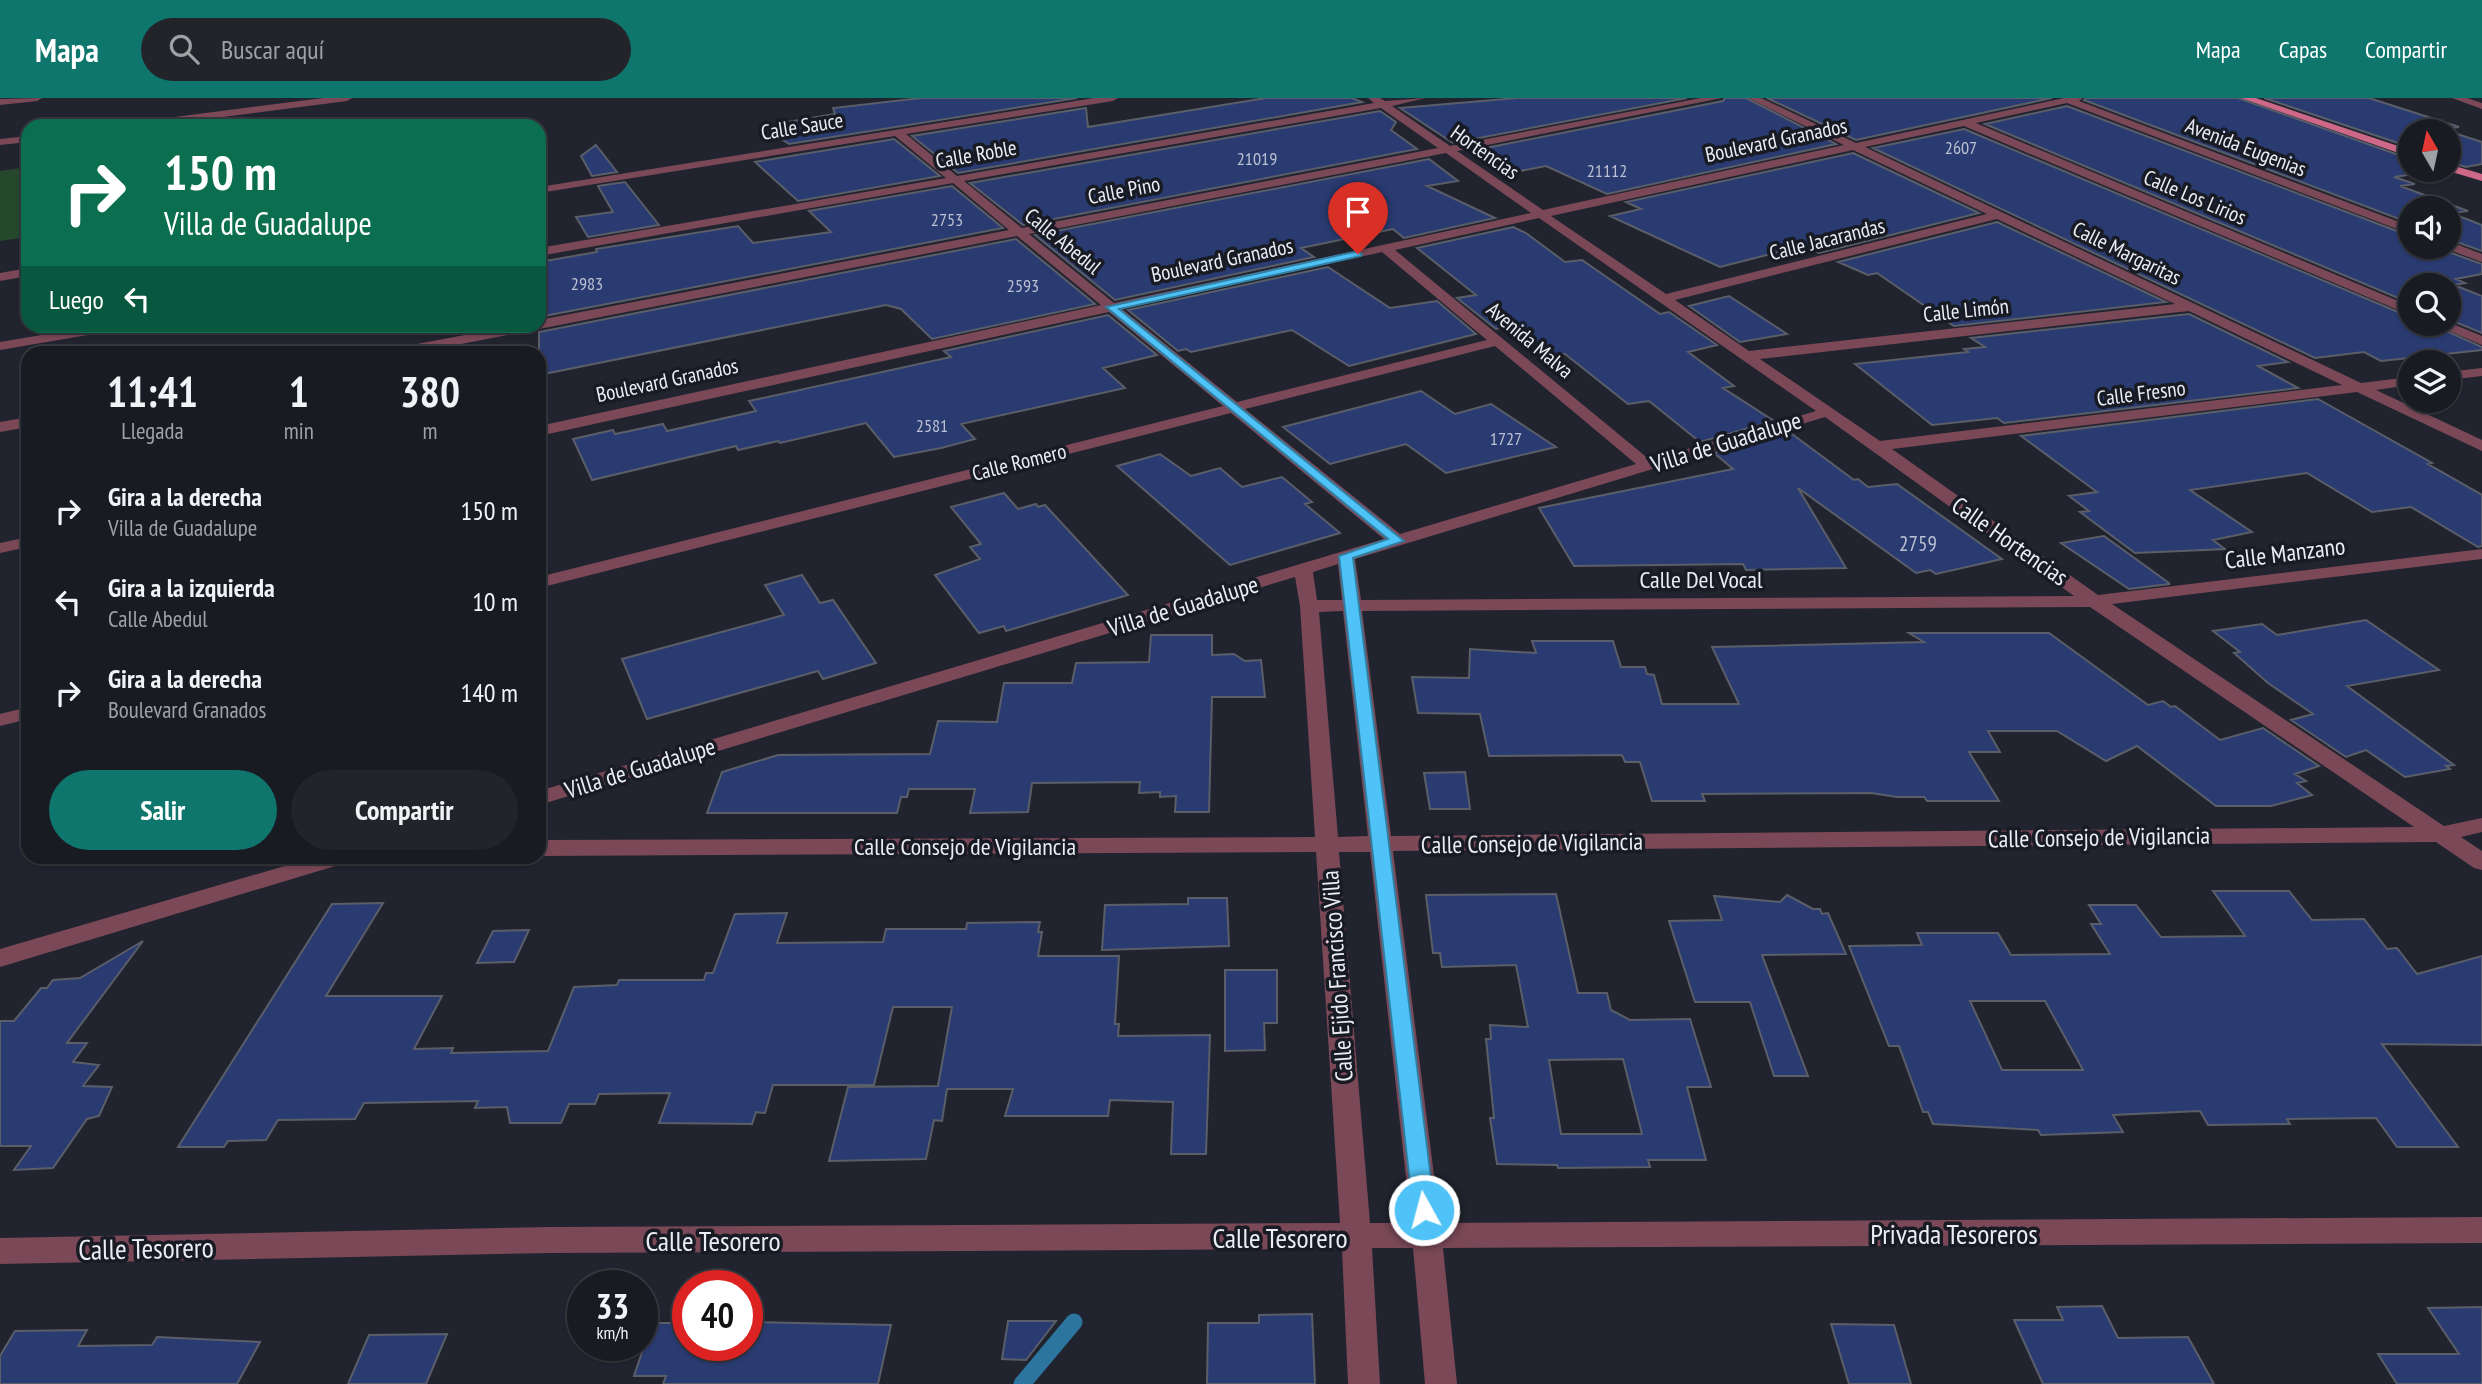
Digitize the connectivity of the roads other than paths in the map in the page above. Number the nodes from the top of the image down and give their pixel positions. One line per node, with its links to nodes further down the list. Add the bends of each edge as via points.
1 (37, 98): 12 (street)
2 (346, 98): 14 (street)
3 (1113, 98): 16 (street, Calle Sauce)
4 (1421, 98): 11 (street, Calle Roble)
5 (1717, 98): 21 (street, Calle Pino)
6 (1753, 98): 20 (street, Calle Margaritas)
7 (2246, 98): 22 (main road)
8 (2277, 98): 17 (main road)
9 (2457, 98): 13 (street)
10 (2073, 99): 15 (street, Boulevard Granados); 31 (street, Avenida Eugenias)
11 (1378, 101): 21 (street, Hortencias); 27 (street, Calle Roble)
12 (0, 102)
13 (2482, 106)
14 (182, 119)
15 (1965, 122): 20 (street, Boulevard Granados); 40 (street, Calle Los Lirios)
16 (897, 132): 27 (street, Calle Abedul); 28 (street, Calle Sauce)
17 (2398, 138)
18 (21, 140): 19 (street)
19 (0, 142)
20 (1854, 146): 29 (street, Boulevard Granados); 30 (street, Calle Margaritas)
21 (1447, 150): 29 (street, Hortencias); 32 (street, Calle Pino)
22 (2398, 150)
23 (2461, 160): 24 (main road)
24 (2482, 167)
25 (2461, 171): 26 (main road)
26 (2482, 178)
27 (955, 179): 32 (street, Calle Abedul); 35 (street, Calle Roble)
28 (546, 189)
29 (1541, 214): 33 (street, Boulevard Granados); 39 (street, Calle Hortencias)
30 (1999, 215): 39 (street, Calle Jacarandas); 42 (street, Calle Margaritas)
31 (2398, 225)
32 (1019, 232): 41 (street, Calle Abedul); 43 (street, Calle Pino)
33 (1385, 248): 41 (street, Boulevard Granados); 47 (street, Avenida Malva)
34 (2461, 250): 36 (street)
35 (546, 251)
36 (2482, 258)
37 (21, 273): 38 (street)
38 (0, 277)
39 (1664, 299): 51 (street, Calle Hortencias)
40 (2398, 306)
41 (1111, 307): 56 (street, Calle Abedul); 60 (street, Boulevard Granados)
42 (2190, 307): 51 (street, Calle Limón); 55 (street, Calle Margaritas)
43 (546, 323)
44 (2461, 332): 48 (street)
45 (76, 333): 49 (street)
46 (494, 333): 50 (street)
47 (1498, 341): 56 (street, Calle Romero); 63 (street, Avenida Malva)
48 (2482, 341)
49 (0, 346)
50 (427, 346)
51 (1745, 356): 57 (street, Calle Hortencias)
52 (2482, 372): 53 (street)
53 (2461, 374)
54 (2398, 382): 55 (street, Calle Fresno)
55 (2359, 387): 61 (street, Calle Fresno); 62 (street, Calle Margaritas)
56 (1234, 407): 64 (street, Calle Abedul); 70 (street, Calle Romero)
57 (1827, 412): 61 (street, Calle Hortencias); 63 (street, Villa de Guadalupe)
58 (21, 423): 59 (street)
59 (0, 427)
60 (546, 429)
61 (1877, 446): 71 (street, Calle Hortencias)
62 (2482, 446)
63 (1648, 466): 64 (street, Villa de Guadalupe)
64 (1397, 541): 68 (street, Villa de Guadalupe)
65 (21, 544): 66 (street)
66 (0, 548)
67 (2482, 554): 71 (street, Calle Manzano)
68 (1346, 556): 69 (street, Villa de Guadalupe); 72 (street)
69 (1303, 569): 73 (street, Calle Ejido Francisco Villa); 76 (street, Villa de Guadalupe)
70 (546, 581)
71 (2094, 601): 72 (street, Calle Del Vocal); 78 (street, Calle Hortencias)
72 (1353, 605): 73 (street, Calle Del Vocal); 80 (street)
73 (1309, 606): 79 (street, Calle Ejido Francisco Villa)
74 (21, 715): 75 (street)
75 (0, 720)
76 (546, 796)
77 (2482, 825): 78 (street, Calle Consejo de Vigilancia)
78 (2441, 834): 80 (street, Calle Consejo de Vigilancia); 82 (street, Calle Hortencias)
79 (1327, 844): 80 (street, Calle Consejo de Vigilancia); 81 (street, Calle Consejo de Vigilancia); 86 (street, Calle Ejido Francisco Villa)
80 (1381, 844): 87 (street)
81 (546, 848)
82 (2482, 862)
83 (317, 864): 84 (street)
84 (0, 958)
85 (2482, 1230): 87 (street, Privada Tesoreros)
86 (1356, 1236): 87 (street, Calle Tesorero); 88 (street, Calle Tesorero, via 551,1240); 89 (street, Calle Ejido Francisco Villa)
87 (1427, 1236): 90 (street)
88 (0, 1251)
89 (1364, 1384)
90 (1441, 1384)

